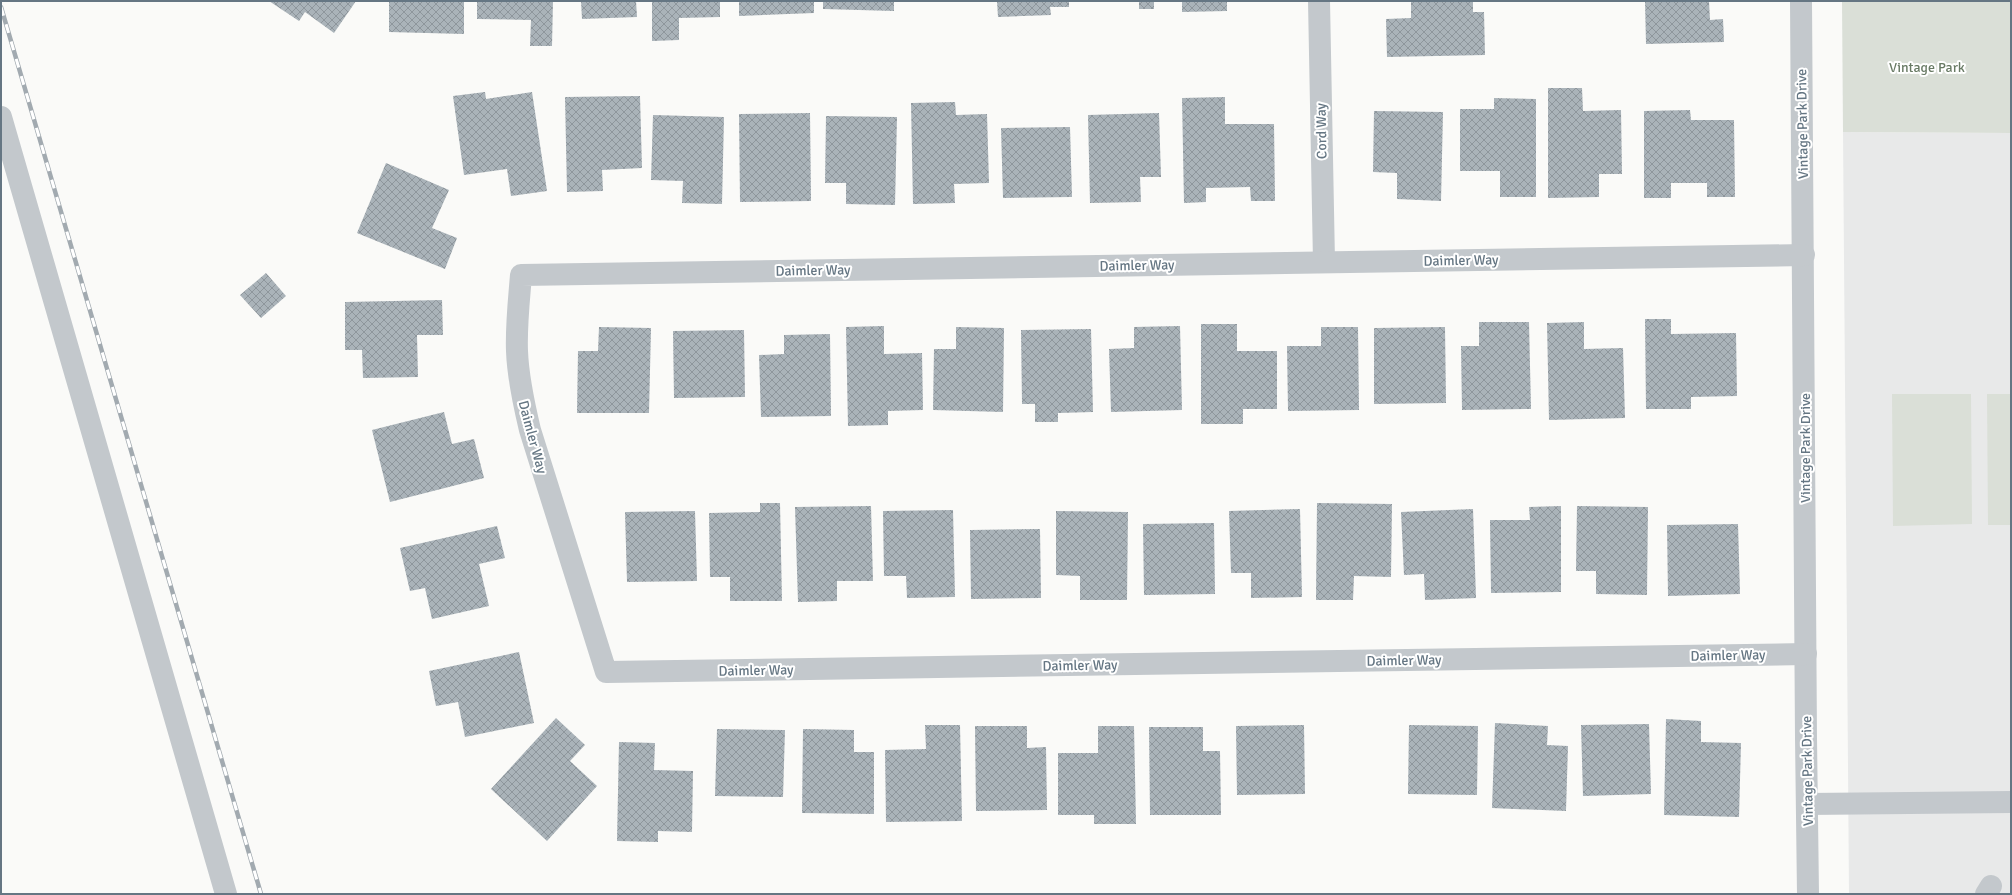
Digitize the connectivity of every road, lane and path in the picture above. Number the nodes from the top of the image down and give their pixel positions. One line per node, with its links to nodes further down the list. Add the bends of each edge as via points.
1 (1319, 1): 5 (street, Cord Way)
2 (1801, 1): 4 (street, Vintage Park Drive)
3 (1, 117): 9 (street)
4 (1804, 255): 5 (street, Daimler Way); 6 (street, Vintage Park Drive)
5 (1324, 262): 6 (street, Daimler Way, via 521,275 517,314 521,392 530,430 606,672)
6 (1806, 654): 8 (street, Vintage Park Drive)
7 (2011, 802): 8 (street)
8 (1807, 804): 10 (street, Vintage Park Drive)
9 (226, 894)
10 (1808, 894)

